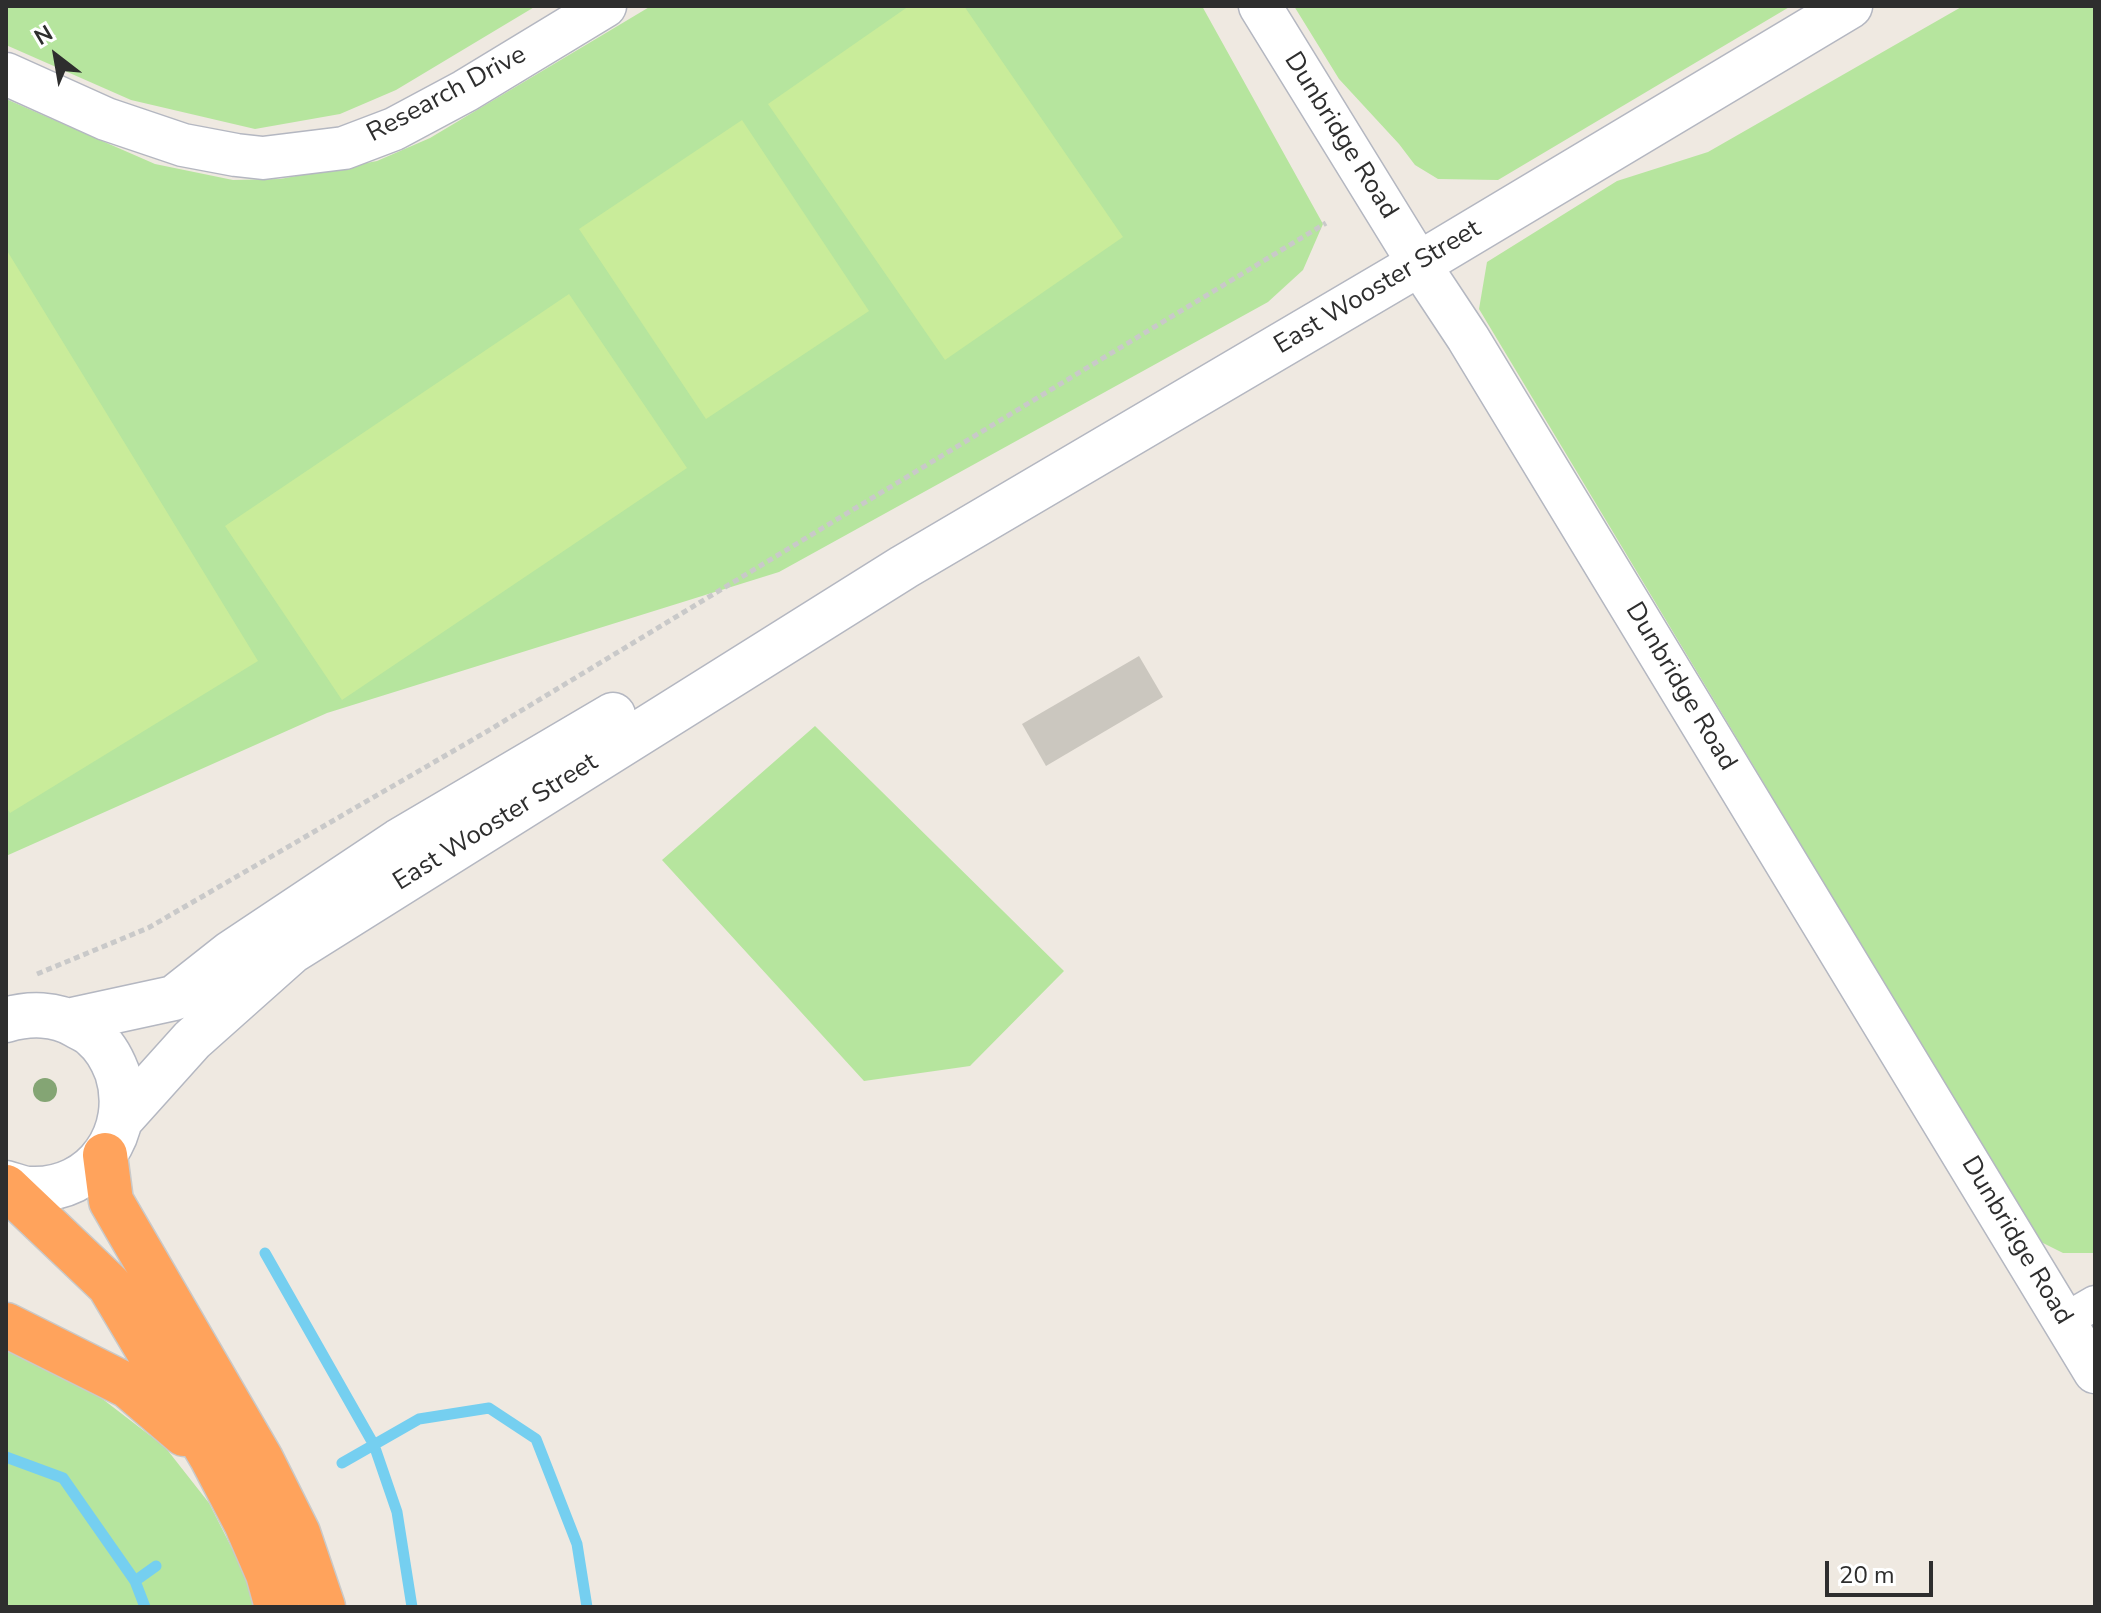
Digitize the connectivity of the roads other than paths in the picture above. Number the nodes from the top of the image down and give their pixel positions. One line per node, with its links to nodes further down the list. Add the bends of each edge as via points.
1 (605, 6): 4 (street, Research Drive, via 394,129 344,148 263,158 183,145 106,119)
2 (1260, 6): 5 (street, Dunbridge Road)
3 (1850, 6): 5 (main road, East Wooster Street)
4 (6, 74)
5 (1419, 264): 6 (main road, East Wooster Street); 11 (street, Dunbridge Road)
6 (904, 567): 8 (main road, East Wooster Street, via 663,686 399,841 231,953 174,998); 9 (main road, East Wooster Street, via 292,951 192,1040)
7 (6, 1020): 8 (main road, East Wooster Street, via 38,1014)
8 (68, 1021): 9 (main road, East Wooster Street, via 94,1036 113,1060 122,1088)
9 (113, 1137): 10 (main road, East Wooster Street, via 84,1175 58,1187); 16 (highway, via 111,1201 261,1459 298,1533)
10 (6, 1185): 14 (highway, via 109,1285)
11 (2080, 1312): 13 (street, Dunbridge Road)
12 (6, 1325): 14 (highway, via 128,1386)
13 (2095, 1372)
14 (212, 1458): 15 (highway, via 246,1523)
15 (277, 1607)
16 (323, 1607)

